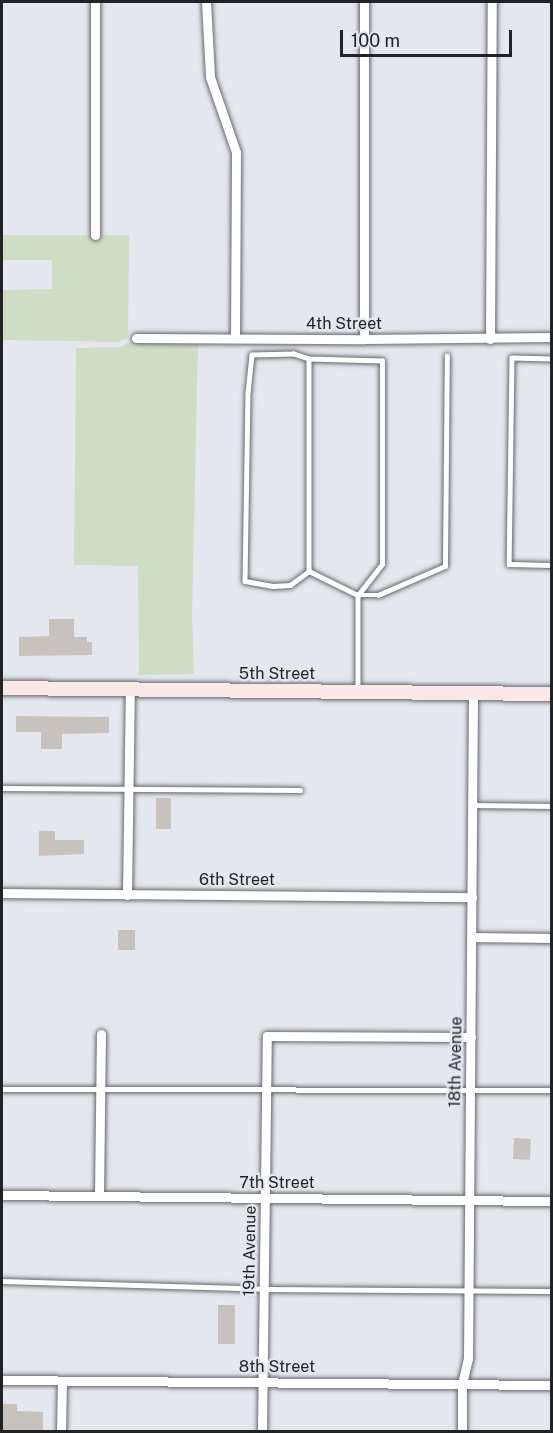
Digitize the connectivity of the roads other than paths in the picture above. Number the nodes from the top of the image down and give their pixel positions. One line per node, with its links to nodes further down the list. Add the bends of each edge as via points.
1 (95, 2): 5 (street)
2 (206, 2): 8 (street, via 210,77 236,152)
3 (364, 2): 9 (street)
4 (492, 2): 10 (street)
5 (95, 235)
6 (552, 337): 10 (street, 4th Street)
7 (136, 338): 8 (street, 4th Street)
8 (235, 338): 9 (street, 4th Street)
9 (364, 339): 10 (street, 4th Street)
10 (490, 339)
11 (447, 356): 16 (lane, via 445,566 378,596)
12 (309, 358): 15 (lane); 15 (lane, via 294,354 252,356 245,582 290,585); 16 (lane, via 382,361 381,564)
13 (552, 359): 14 (lane, via 512,358 509,564)
14 (552, 565)
15 (309, 571): 16 (lane)
16 (358, 596): 19 (lane)
17 (2, 688): 18 (main road, 5th Street)
18 (130, 689): 19 (main road, 5th Street); 23 (street)
19 (358, 691): 20 (main road, 5th Street)
20 (473, 693): 21 (main road, 5th Street); 25 (street, 18th Avenue)
21 (552, 694)
22 (2, 788): 23 (lane)
23 (129, 789): 24 (lane); 28 (street)
24 (300, 790)
25 (473, 805): 26 (lane); 29 (street, 18th Avenue)
26 (552, 806)
27 (2, 893): 28 (street, 6th Street)
28 (127, 895): 29 (street, 6th Street)
29 (472, 897): 30 (street, 18th Avenue)
30 (472, 937): 31 (street); 33 (street, 18th Avenue)
31 (552, 938)
32 (101, 1034): 35 (street)
33 (471, 1037): 36 (street, 18th Avenue); 38 (street, 19th Avenue, via 267,1036)
34 (2, 1089): 35 (lane)
35 (100, 1090): 38 (lane); 40 (street)
36 (470, 1090): 37 (lane); 38 (lane); 42 (street, 18th Avenue)
37 (552, 1090)
38 (267, 1091): 41 (street, 19th Avenue)
39 (2, 1195): 40 (street, 7th Street)
40 (99, 1196): 41 (street, 7th Street)
41 (265, 1198): 42 (street, 7th Street); 45 (street, 19th Avenue)
42 (469, 1200): 43 (street, 7th Street); 46 (street, 18th Avenue)
43 (552, 1200)
44 (2, 1281): 45 (lane)
45 (264, 1288): 46 (lane); 50 (street, 19th Avenue)
46 (469, 1291): 47 (lane); 51 (street, 18th Avenue, via 468,1359)
47 (552, 1291)
48 (2, 1380): 49 (street, 8th Street)
49 (62, 1381): 50 (street, 8th Street); 53 (street)
50 (262, 1382): 51 (street, 8th Street); 54 (street, 19th Avenue)
51 (462, 1384): 52 (street, 8th Street); 55 (street, 18th Avenue)
52 (552, 1385)
53 (61, 1431)
54 (262, 1431)
55 (462, 1431)

